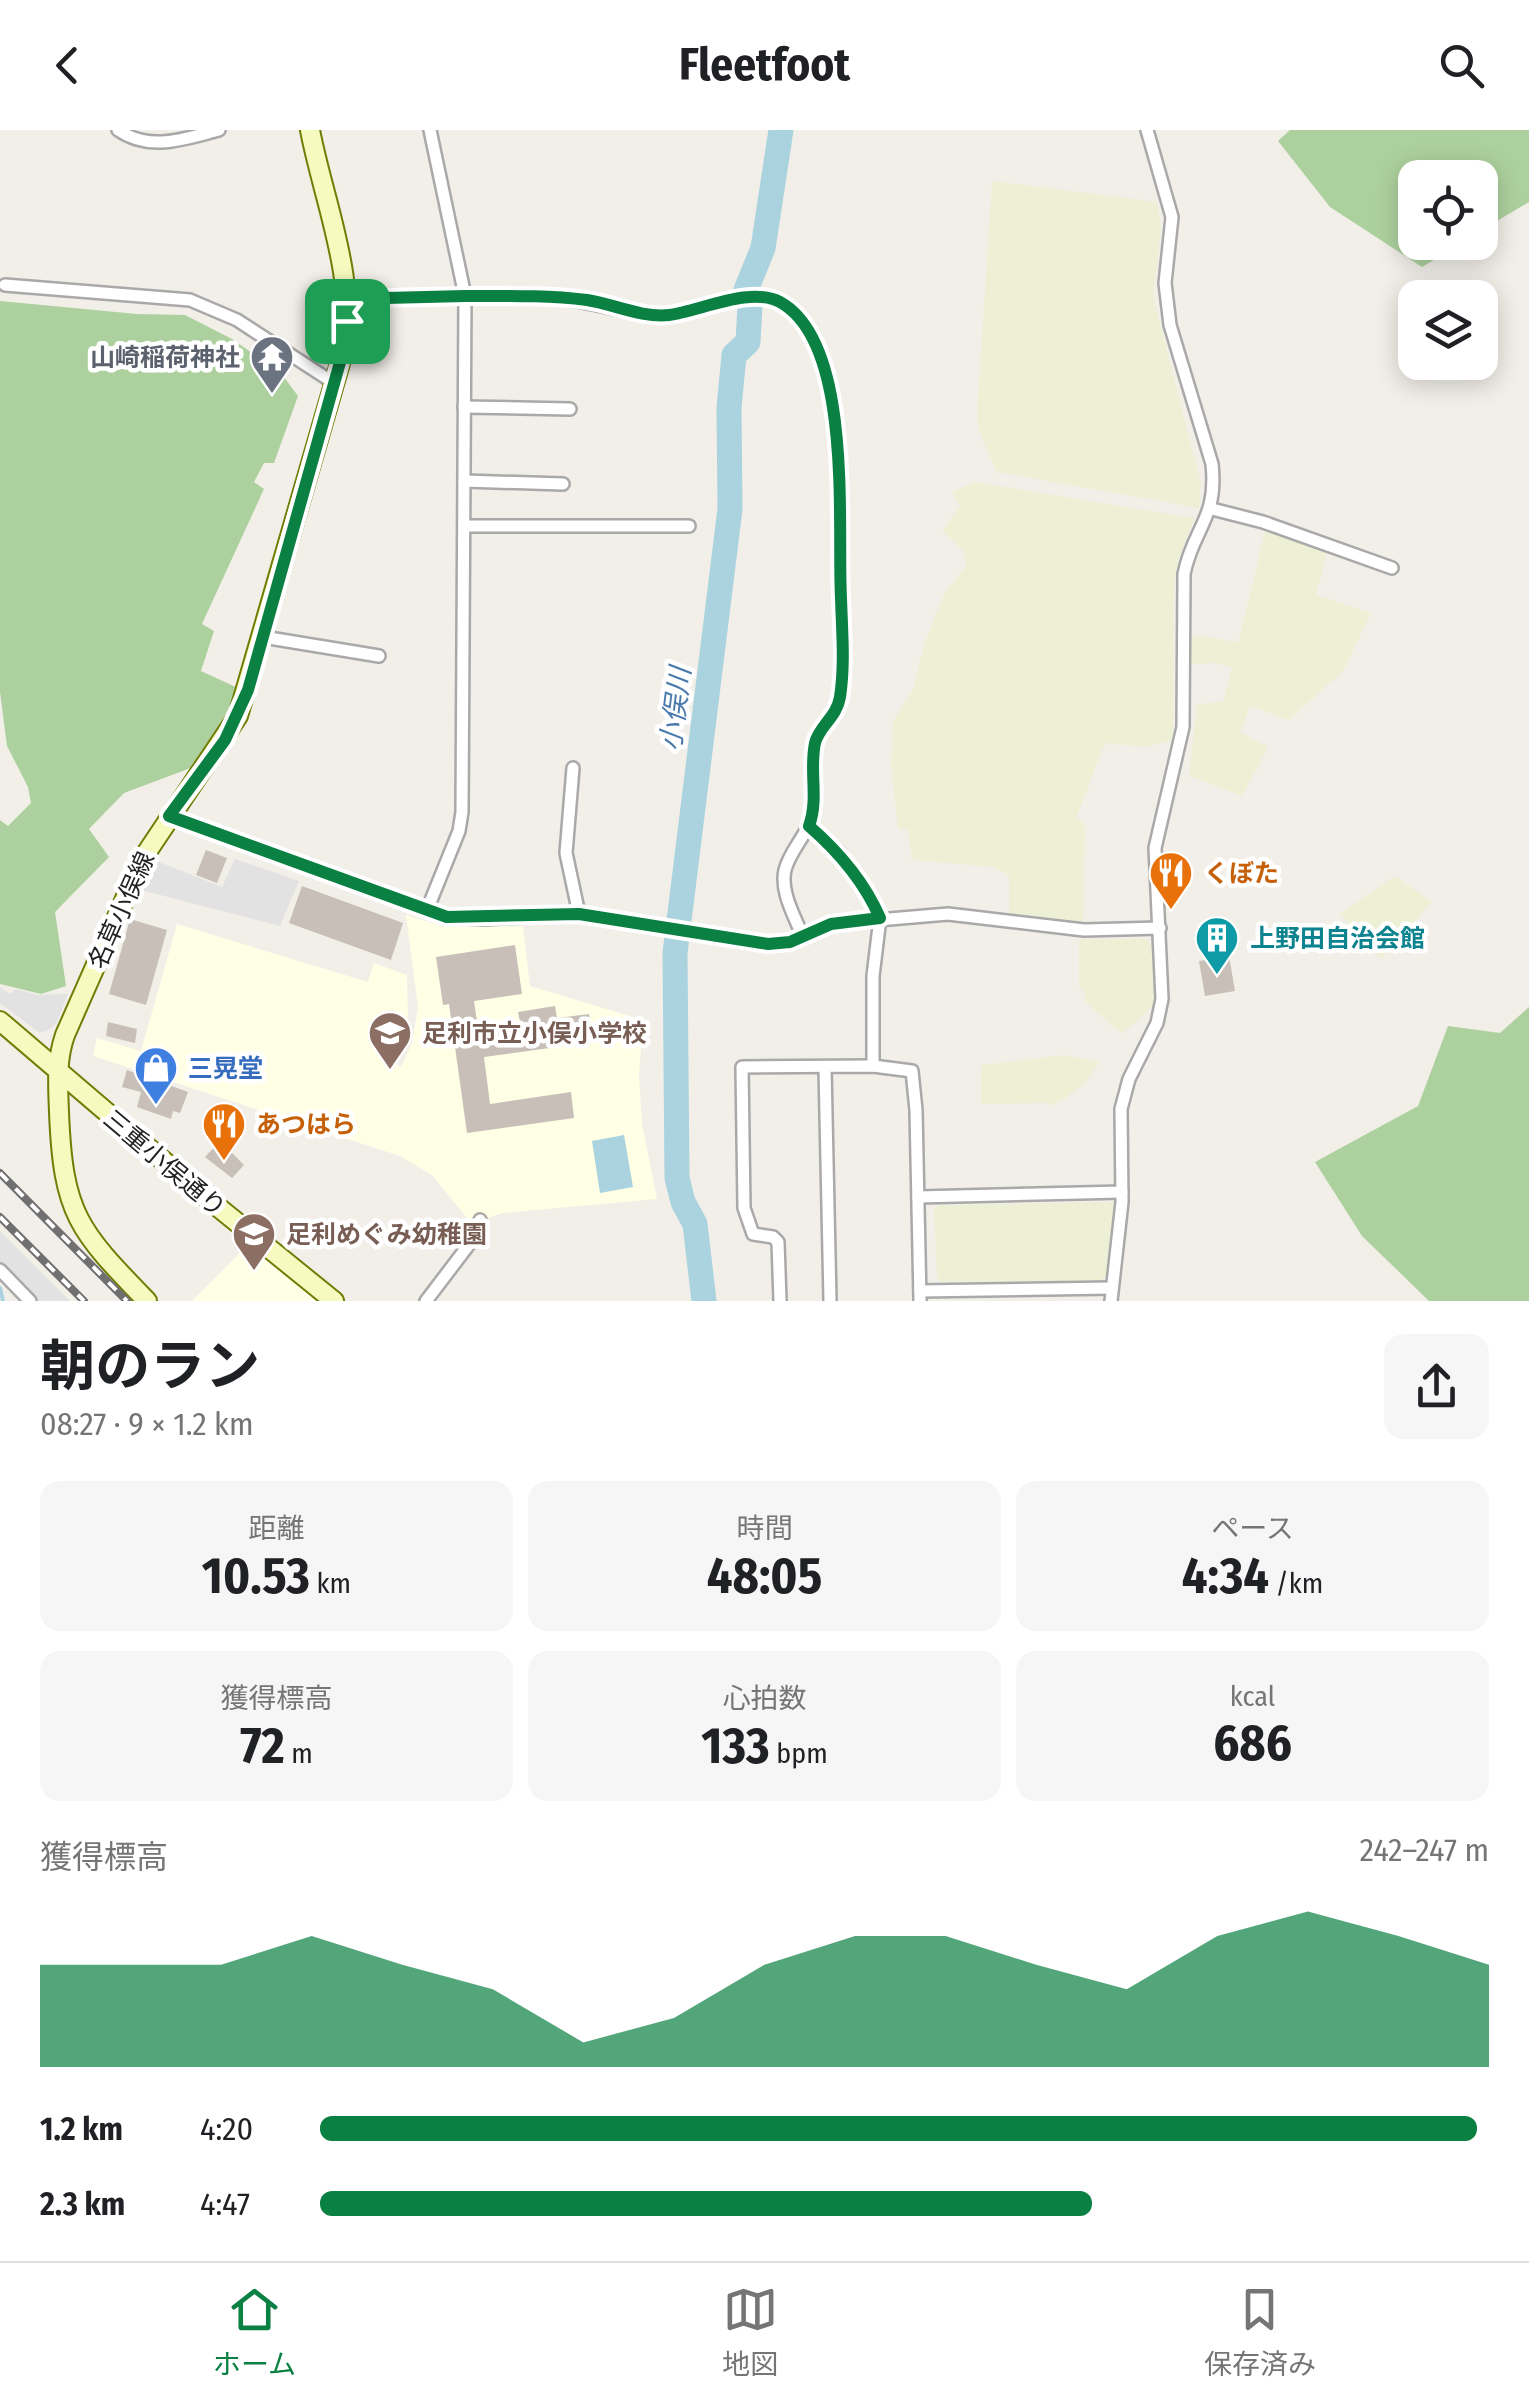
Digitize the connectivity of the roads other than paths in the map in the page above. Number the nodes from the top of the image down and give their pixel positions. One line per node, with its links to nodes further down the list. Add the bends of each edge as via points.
1 (118, 130): 2 (street, via 146,143)
2 (219, 130)
3 (310, 130): 8 (main road, 名草小俣線)
4 (430, 130): 7 (street)
5 (1147, 130): 14 (street, via 1172,216 1165,298 1212,464)
6 (4, 285): 9 (street, via 190,300 237,320)
7 (465, 296): 8 (street); 10 (street); 22 (street, via 588,300 664,316 759,298 777,300 808,330 830,388 840,470 844,636 835,714 816,740)
8 (346, 299): 9 (main road, 名草小俣線, via 346,341)
9 (334, 383): 18 (main road, 名草小俣線)
10 (464, 407): 11 (street); 12 (street)
11 (570, 409)
12 (464, 482): 13 (street); 15 (street)
13 (564, 484)
14 (1212, 510): 17 (street); 26 (street, via 1184,574 1183,726 1156,848)
15 (464, 526): 16 (street); 23 (street, via 462,812)
16 (689, 526)
17 (1392, 568)
18 (263, 637): 19 (street); 21 (main road, 名草小俣線, via 232,729)
19 (379, 656)
20 (573, 768): 24 (street, via 566,854)
21 (169, 816): 23 (street); 31 (main road, 名草小俣線, via 134,875 65,1035)
22 (809, 826): 25 (street, via 839,852); 27 (street, via 784,877)
23 (427, 910): 24 (street, via 483,919)
24 (579, 914): 27 (street, via 768,944)
25 (880, 918): 26 (street, via 948,914 1084,930); 27 (street); 29 (street)
26 (1160, 928): 32 (street, via 1160,1010 1120,1108)
27 (802, 935)
28 (0, 1021): 31 (main road, 三重小俣通り)
29 (873, 1066): 30 (street); 33 (street, via 912,1072 916,1080)
30 (825, 1068): 43 (street, via 742,1067 744,1208 753,1234 778,1242); 44 (street)
31 (58, 1070): 40 (main road, 名草小俣線, via 70,1202 90,1240); 41 (main road, 三重小俣通り)
32 (1122, 1192): 33 (street); 37 (street)
33 (918, 1197): 38 (street)
34 (480, 1220): 42 (street, via 477,1234)
35 (0, 1270): 39 (street)
36 (1007, 1295): 37 (street); 38 (street)
37 (1111, 1295)
38 (920, 1296)
39 (30, 1301)
40 (147, 1301)
41 (334, 1301)
42 (426, 1301)
43 (780, 1301)
44 (830, 1301)

